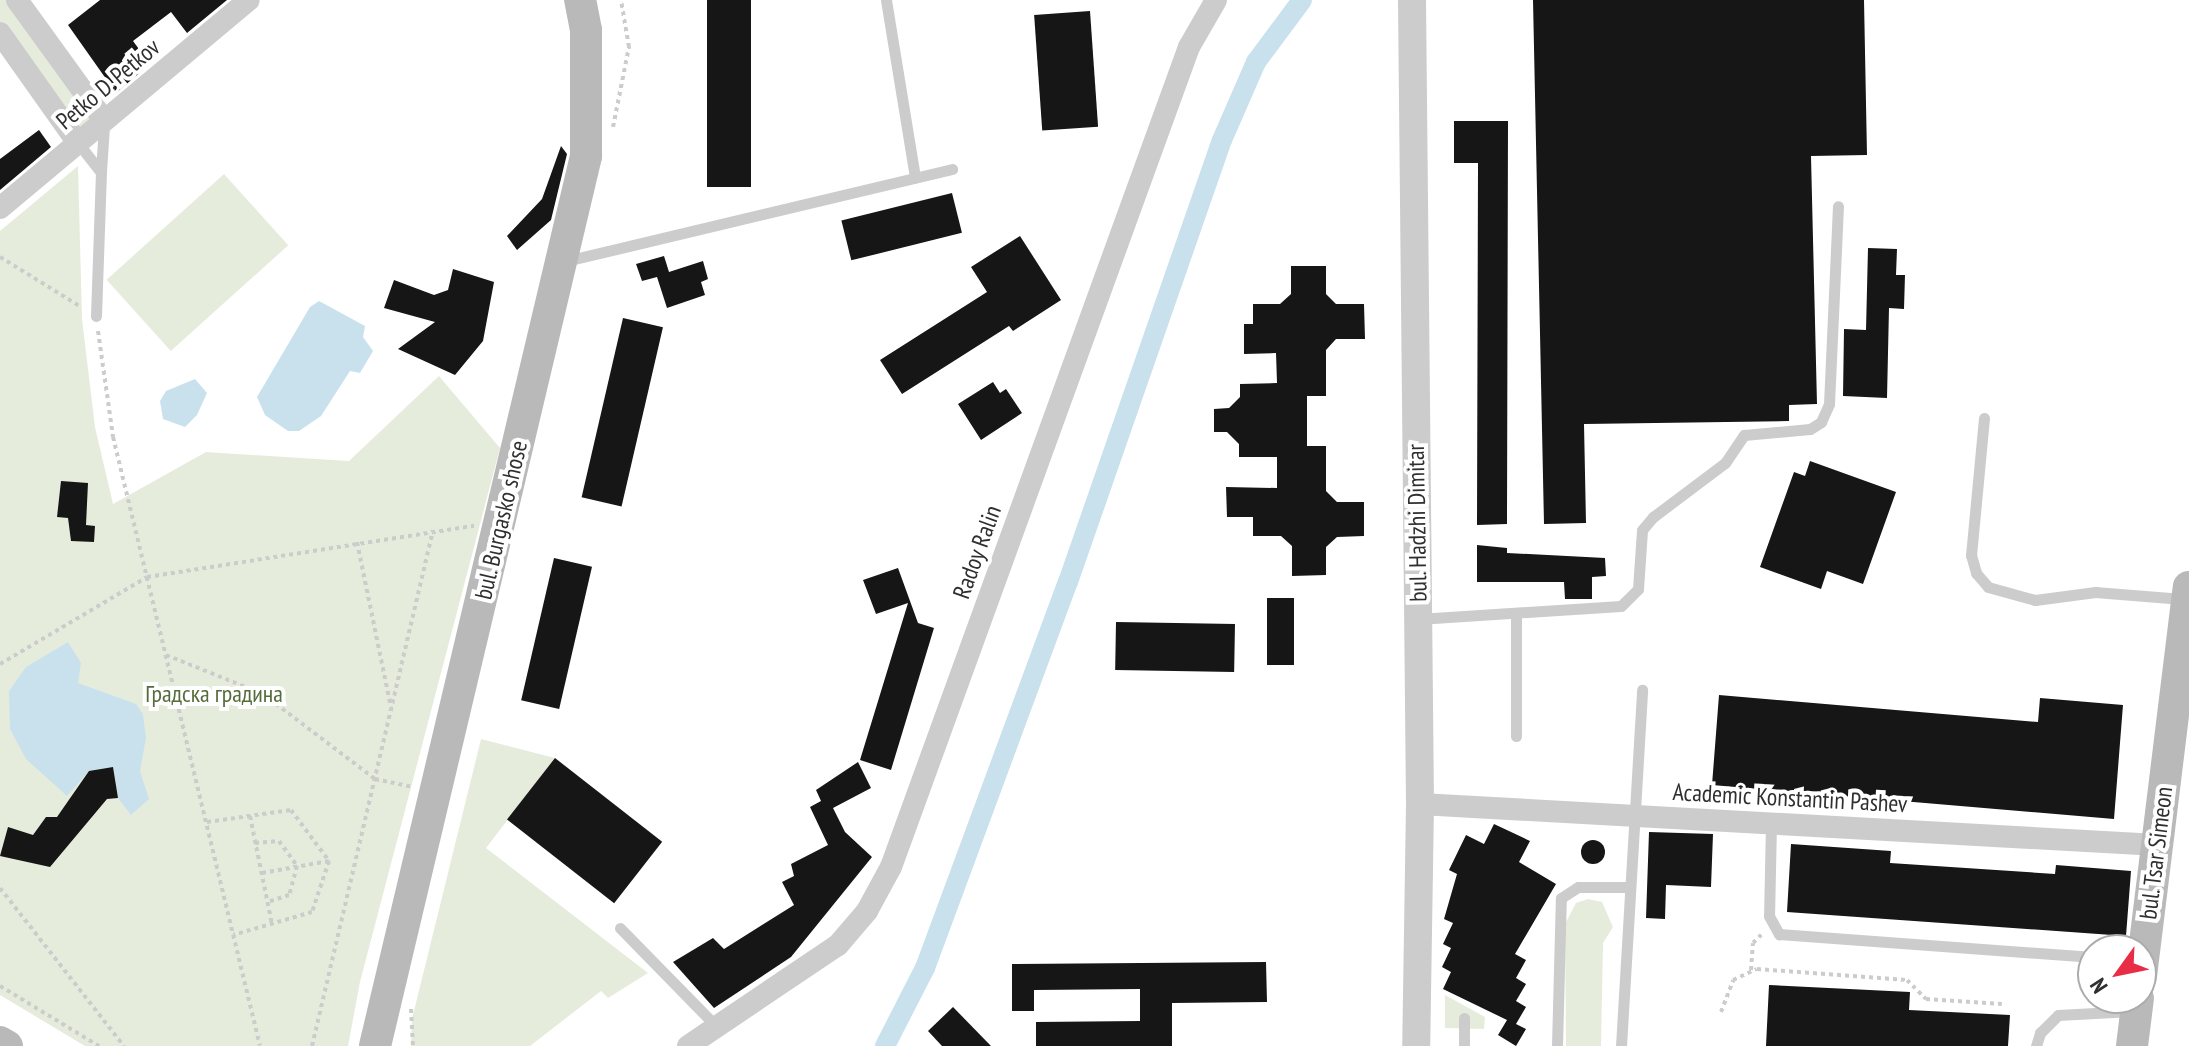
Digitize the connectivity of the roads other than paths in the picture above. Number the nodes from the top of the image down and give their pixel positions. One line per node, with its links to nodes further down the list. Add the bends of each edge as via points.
1 (17, 0): 8 (street)
2 (249, 0): 8 (street, Petko D. Petkov)
3 (580, 0): 15 (main road, bul. Burgasko shose, via 589,120)
4 (886, 0): 12 (lane)
5 (1216, 0): 34 (street, Radoy Ralin, via 1189,47 891,867 867,911 838,945)
6 (1412, 0): 20 (street, bul. Hadzhi Dimitar)
7 (0, 33): 9 (street)
8 (104, 120): 9 (street, Petko D. Petkov); 11 (lane)
9 (78, 143): 11 (lane); 14 (street, Petko D. Petkov)
10 (952, 169): 12 (lane)
11 (101, 172): 16 (lane)
12 (915, 178): 15 (lane)
13 (1838, 206): 19 (lane, via 1825,418 1810,429 1744,435 1725,463 1653,517 1642,530 1638,589 1628,603)
14 (0, 208)
15 (562, 262): 36 (main road, bul. Burgasko shose)
16 (96, 316)
17 (1984, 418): 18 (lane, via 1971,555 1976,573 1988,587 2035,600 2095,592)
18 (2188, 593): 26 (main road, bul. Tsar Simeon)
19 (1516, 613): 20 (lane); 22 (lane)
20 (1418, 619): 23 (street, bul. Hadzhi Dimitar)
21 (1642, 690): 24 (lane)
22 (1516, 736)
23 (1420, 804): 24 (street, Academic Konstantin Pashev); 39 (street, bul. Hadzhi Dimitar)
24 (1635, 816): 25 (street, Academic Konstantin Pashev); 27 (lane)
25 (1771, 823): 26 (street, Academic Konstantin Pashev); 30 (lane, via 1769,922 1779,934)
26 (2158, 845): 29 (main road, bul. Tsar Simeon)
27 (1628, 887): 41 (lane, via 1578,887 1561,898); 42 (lane)
28 (620, 928): 34 (lane)
29 (2146, 934)
30 (2077, 956)
31 (2077, 1012): 43 (lane, via 2058,1015 2040,1033)
32 (2137, 1014): 44 (main road)
33 (1464, 1018): 40 (lane)
34 (717, 1027): 38 (street, Radoy Ralin)
35 (0, 1042): 37 (main road)
36 (377, 1042)
37 (7, 1046)
38 (688, 1046)
39 (1416, 1046)
40 (1464, 1046)
41 (1557, 1046)
42 (1621, 1046)
43 (2036, 1046)
44 (2132, 1046)

